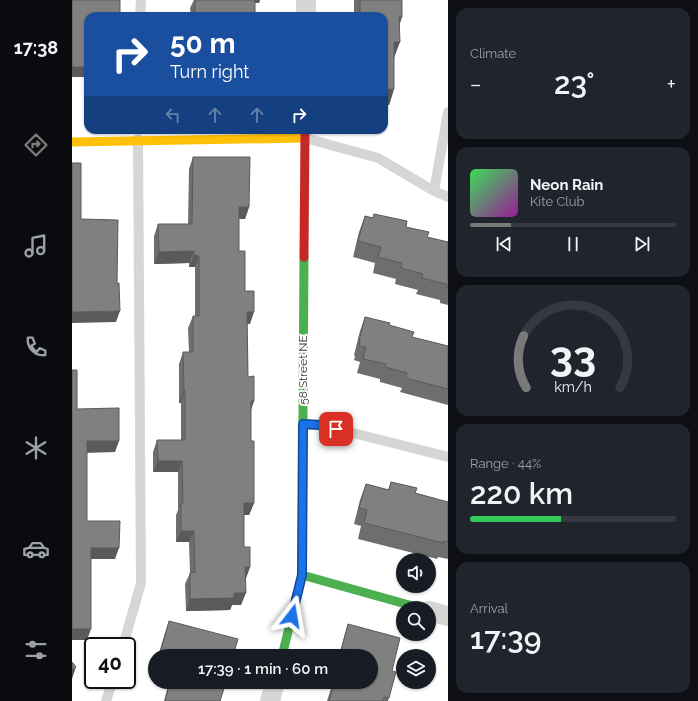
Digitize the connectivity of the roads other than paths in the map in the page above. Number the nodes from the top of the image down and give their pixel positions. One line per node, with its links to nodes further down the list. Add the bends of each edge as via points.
1 (141, 0): 3 (lane)
2 (306, 0): 4 (street)
3 (140, 12)
4 (306, 12)
5 (448, 112): 10 (lane)
6 (138, 134): 8 (lane)
7 (305, 134): 8 (street); 10 (lane, via 378,158); 12 (street, 58 Street NE)
8 (138, 141): 9 (street); 18 (lane, via 141,583)
9 (72, 142)
10 (434, 191): 11 (lane)
11 (448, 198)
12 (303, 424): 13 (lane, via 321,425); 14 (street, 58 Street NE)
13 (448, 457)
14 (302, 575): 15 (street); 19 (street, 58 Street NE)
15 (396, 601)
16 (436, 612): 17 (street)
17 (448, 616)
18 (126, 637)
19 (284, 649)
20 (110, 689): 22 (lane)
21 (273, 689): 23 (street)
22 (106, 701)
23 (270, 701)

